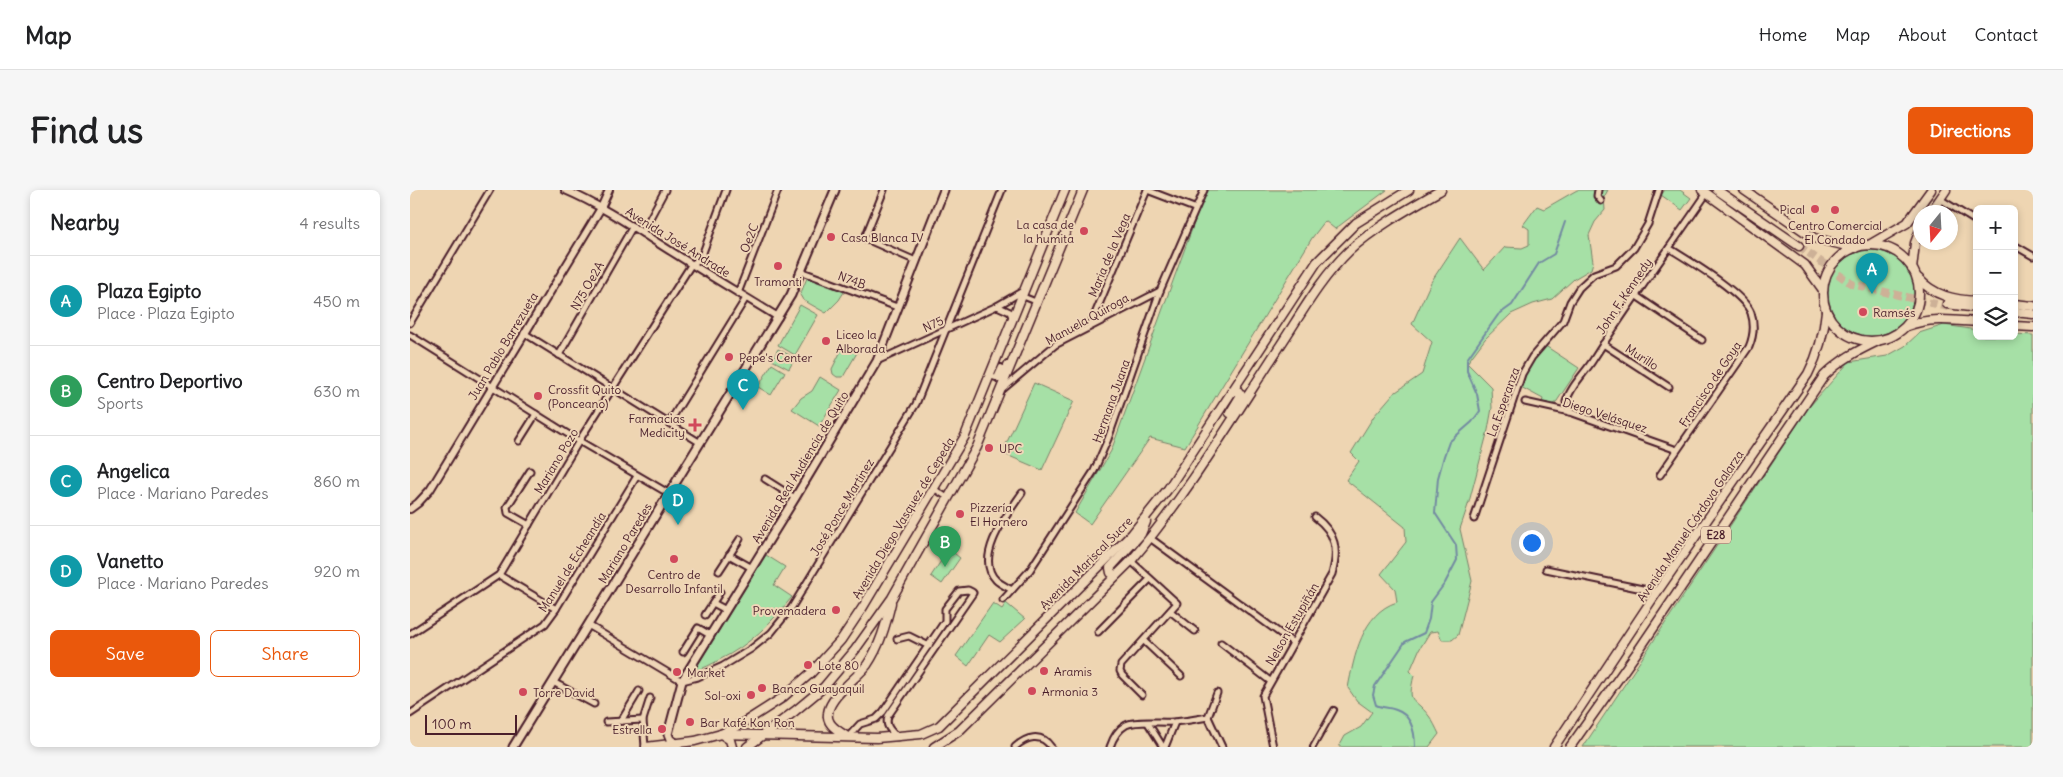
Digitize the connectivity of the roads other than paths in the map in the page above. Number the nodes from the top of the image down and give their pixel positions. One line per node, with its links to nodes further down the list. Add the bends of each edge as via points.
1 (490, 190): 64 (street)
2 (565, 190): 28 (street, Avenida José Andrade)
3 (609, 190): 28 (street, Juan Pablo Barrezueta)
4 (664, 190): 32 (street)
5 (726, 190): 40 (street, Mariano Pozo, via 701,258)
6 (778, 190): 46 (street, Oe2C)
7 (835, 190): 42 (main road, Mariano Paredes)
8 (884, 190): 39 (street, via 866,240)
9 (944, 190): 39 (main road, Avenida Real Audiencia de Quito)
10 (1002, 190): 69 (street, José Ponce Martinez)
11 (1065, 190): 47 (main road, Avenida Diego Vasquez de Cepeda)
12 (1083, 190): 51 (main road)
13 (1147, 190): 29 (street); 66 (street, Maria de la Vega)
14 (1204, 190): 29 (street, Hermana Juana)
15 (1440, 190): 91 (main road, via 1350,250 1327,276)
16 (1598, 190): 26 (street, via 1597,196)
17 (1659, 190): 105 (street, La Esperanza, via 1648,224 1634,248 1616,266 1594,274 1579,288 1562,321 1522,374)
18 (1717, 190): 19 (main road, via 1799,245)
19 (1724, 190)
20 (1744, 190): 35 (main road, via 1814,238)
21 (1931, 190): 33 (main road, via 1907,223)
22 (1946, 190): 25 (main road)
23 (1405, 191): 83 (main road, Avenida Mariscal Sucre, via 1356,224 1317,262)
24 (1705, 192): 34 (street, John F. Kennedy); 44 (main road, via 1805,265)
25 (1940, 199): 27 (main road); 30 (street)
26 (1601, 201)
27 (1936, 205)
28 (601, 208): 31 (street, Avenida José Andrade); 70 (street, Juan Pablo Barrezueta)
29 (1194, 208): 45 (street, Hermana Juana)
30 (1973, 220)
31 (633, 226): 32 (street, Avenida José Andrade); 75 (street, N75 Oe2A)
32 (642, 234): 40 (street, Avenida José Andrade)
33 (1869, 245): 35 (main road, E28); 41 (main road, E28, via 1889,249 1906,260)
34 (1669, 248): 48 (street, John F. Kennedy); 92 (street, Francisco de Goya, via 1739,297 1751,312 1754,331 1749,347)
35 (1855, 248): 44 (main road, E28, via 1830,268)
36 (2018, 248): 38 (street)
37 (1914, 250): 41 (main road)
38 (2033, 256)
39 (916, 260): 56 (main road, Avenida Real Audiencia de Quito)
40 (691, 265): 46 (street, Avenida José Andrade); 81 (street, Mariano Pozo)
41 (1912, 269): 43 (main road, E28)
42 (800, 271): 56 (street, N74B); 61 (main road, Mariano Paredes)
43 (1916, 277): 50 (main road, via 1943,297); 67 (main road, E28, via 1920,295 1916,312)
44 (1823, 290): 58 (main road, E28)
45 (1160, 291): 66 (street, Manuela Quiroga); 117 (street, Hermana Juana, via 1094,471 1030,570)
46 (738, 293): 49 (street, Avenida José Andrade)
47 (1023, 293): 51 (street); 53 (street, N75); 62 (main road, Avenida Diego Vasquez de Cepeda)
48 (1635, 295): 72 (street); 74 (street, John F. Kennedy)
49 (746, 298): 61 (street, Avenida José Andrade); 87 (street)
50 (1973, 301)
51 (1037, 302): 77 (main road)
52 (2018, 304): 55 (main road)
53 (997, 306): 62 (street, via 1010,312); 69 (street, N75)
54 (1948, 306): 57 (main road)
55 (2033, 306)
56 (898, 307): 76 (main road, Avenida Real Audiencia de Quito)
57 (1973, 309)
58 (1826, 311): 73 (main road, via 1846,335); 119 (main road, Avenida Manuel Córdova Galarza / E28, via 1819,352 1808,374)
59 (2018, 314): 60 (main road)
60 (2033, 316)
61 (778, 317): 90 (main road, Mariano Paredes)
62 (1013, 319): 78 (main road, Avenida Diego Vasquez de Cepeda)
63 (1973, 322): 67 (main road, via 1933,320)
64 (410, 323)
65 (2018, 326): 68 (main road)
66 (1090, 327): 82 (street, Manuela Quiroga, via 1055,345)
67 (1905, 327): 73 (main road, E28)
68 (2033, 327)
69 (947, 328): 76 (street, N75); 144 (street, José Ponce Martinez, via 916,404 788,613 771,633 741,655 698,677)
70 (524, 333): 75 (street); 79 (street, Juan Pablo Barrezueta)
71 (410, 335): 79 (street)
72 (1702, 340)
73 (1878, 341): 182 (main road, E28, via 1849,354 1824,376)
74 (1603, 344): 80 (street, Murillo); 85 (street, John F. Kennedy, via 1567,398)
75 (559, 355): 81 (street)
76 (877, 361): 100 (main road, Avenida Real Audiencia de Quito)
77 (1012, 366): 78 (street, via 1006,364 1000,380 1001,367 996,378); 82 (main road)
78 (990, 376): 97 (main road, Avenida Diego Vasquez de Cepeda, via 964,436)
79 (492, 386): 86 (street); 102 (street, Juan Pablo Barrezueta, via 430,490)
80 (1669, 387)
81 (613, 388): 87 (street); 89 (street, Mariano Pozo)
82 (1003, 389): 101 (main road, via 978,447)
83 (1232, 391): 91 (main road, via 1238,391 1240,397 1220,428); 103 (main road, Avenida Mariscal Sucre)
84 (1525, 402): 85 (street, Diego Velásquez)
85 (1570, 412): 92 (street, Diego Velásquez)
86 (536, 414): 88 (street); 89 (street)
87 (669, 423): 90 (street)
88 (519, 441)
89 (579, 441): 94 (street); 106 (street, Mariano Pozo)
90 (699, 442): 98 (main road, Mariano Paredes)
91 (1216, 444): 107 (main road)
92 (1678, 450): 95 (street, Francisco de Goya)
93 (530, 471): 106 (street, via 507,507 508,513)
94 (638, 476): 98 (street); 123 (street, Manuel de Echeandía)
95 (1660, 476)
96 (765, 479): 100 (street)
97 (933, 488): 101 (street); 162 (main road, Avenida Diego Vasquez de Cepeda, via 841,640 811,674 782,698)
98 (668, 493): 128 (main road, Mariano Paredes)
99 (1022, 493): 117 (street, via 996,532 989,559 996,581)
100 (795, 498): 111 (main road, Avenida Real Audiencia de Quito)
101 (948, 498): 120 (main road)
102 (410, 508)
103 (1149, 513): 115 (main road, via 1140,534 1110,568); 165 (main road, Avenida Mariscal Sucre, via 1132,534 939,726 921,734)
104 (1314, 518): 136 (street, Nelson Estupiñán, via 1326,526 1336,548 1336,560 1332,574)
105 (1474, 519)
106 (529, 525): 114 (street, Mariano Pozo)
107 (1150, 538): 110 (main road); 136 (street)
108 (740, 539): 109 (street)
109 (729, 555): 111 (street); 113 (street)
110 (1131, 561): 115 (main road); 116 (street)
111 (752, 568): 124 (main road, Avenida Real Audiencia de Quito)
112 (1546, 569): 119 (street)
113 (719, 571)
114 (499, 575): 123 (street); 132 (street, Mariano Pozo)
115 (1116, 575): 173 (main road, via 959,732)
116 (1150, 579): 125 (street, via 1177,603); 131 (street)
117 (1012, 590): 121 (street, Hermana Juana)
118 (720, 592): 122 (street)
119 (1657, 592): 166 (main road, Avenida Manuel Córdova Galarza / E28)
120 (892, 598): 163 (main road, via 855,650 824,686); 164 (main road, via 879,642 867,665 829,708 830,723)
121 (1003, 600)
122 (713, 603): 124 (street); 126 (street)
123 (556, 609): 155 (street, Manuel de Echeandía, via 545,624)
124 (726, 610): 133 (main road, Avenida Real Audiencia de Quito)
125 (1170, 612): 130 (street); 135 (street)
126 (705, 615)
127 (945, 622): 129 (street); 129 (street, via 945,609 959,591 972,592); 138 (street)
128 (588, 625): 144 (street); 146 (main road, Mariano Paredes)
129 (951, 626): 139 (street)
130 (1196, 631)
131 (1098, 632)
132 (410, 634)
133 (710, 635): 140 (street, via 698,628); 144 (main road, Avenida Real Audiencia de Quito)
134 (897, 639): 138 (street, via 909,636)
135 (1144, 641): 143 (street); 149 (street, via 1121,665 1120,671)
136 (1292, 642): 145 (street, Nelson Estupiñán)
137 (1221, 643): 145 (street)
138 (928, 646): 139 (street); 141 (street)
139 (934, 649): 142 (street)
140 (683, 652)
141 (913, 668): 142 (street); 150 (street)
142 (918, 672): 152 (street)
143 (1181, 676)
144 (682, 681): 167 (main road, Avenida Real Audiencia de Quito, via 668,734)
145 (1270, 681): 179 (street, Nelson Estupiñán, via 1263,696)
146 (553, 682): 153 (street); 169 (main road, Mariano Paredes)
147 (638, 691): 158 (street)
148 (1217, 693): 156 (street)
149 (1142, 694)
150 (894, 696): 152 (street); 164 (street, via 881,715 860,724)
151 (650, 698): 157 (street)
152 (899, 700): 165 (street, via 886,722)
153 (594, 704)
154 (1334, 710): 180 (street)
155 (410, 714)
156 (1208, 717): 160 (street); 178 (street)
157 (643, 720): 158 (street); 170 (street)
158 (621, 721): 159 (street)
159 (606, 722)
160 (1175, 722): 161 (street); 177 (street)
161 (1148, 723): 176 (street, via 1133,722 1125,726 1113,738); 177 (street)
162 (721, 734): 163 (main road, Avenida Mariscal Sucre); 168 (main road, Avenida Diego Vasquez de Cepeda); 171 (main road, via 730,740)
163 (765, 735): 164 (main road, Avenida Mariscal Sucre); 172 (main road)
164 (848, 737): 165 (main road, Avenida Mariscal Sucre)
165 (897, 737)
166 (1559, 740): 181 (main road, Avenida Manuel Córdova Galarza / E28); 182 (main road)
167 (677, 744): 168 (main road, Avenida Diego Vasquez de Cepeda); 170 (main road, Avenida Diego Vasquez de Cepeda)
168 (692, 744)
169 (514, 747)
170 (645, 747)
171 (732, 747)
172 (747, 747)
173 (934, 747)
174 (1015, 747): 175 (street, via 1026,738 1033,737 1040,738)
175 (1050, 747)
176 (1110, 747)
177 (1164, 747)
178 (1222, 747)
179 (1273, 747)
180 (1313, 747)
181 (1554, 747)
182 (1570, 747)

